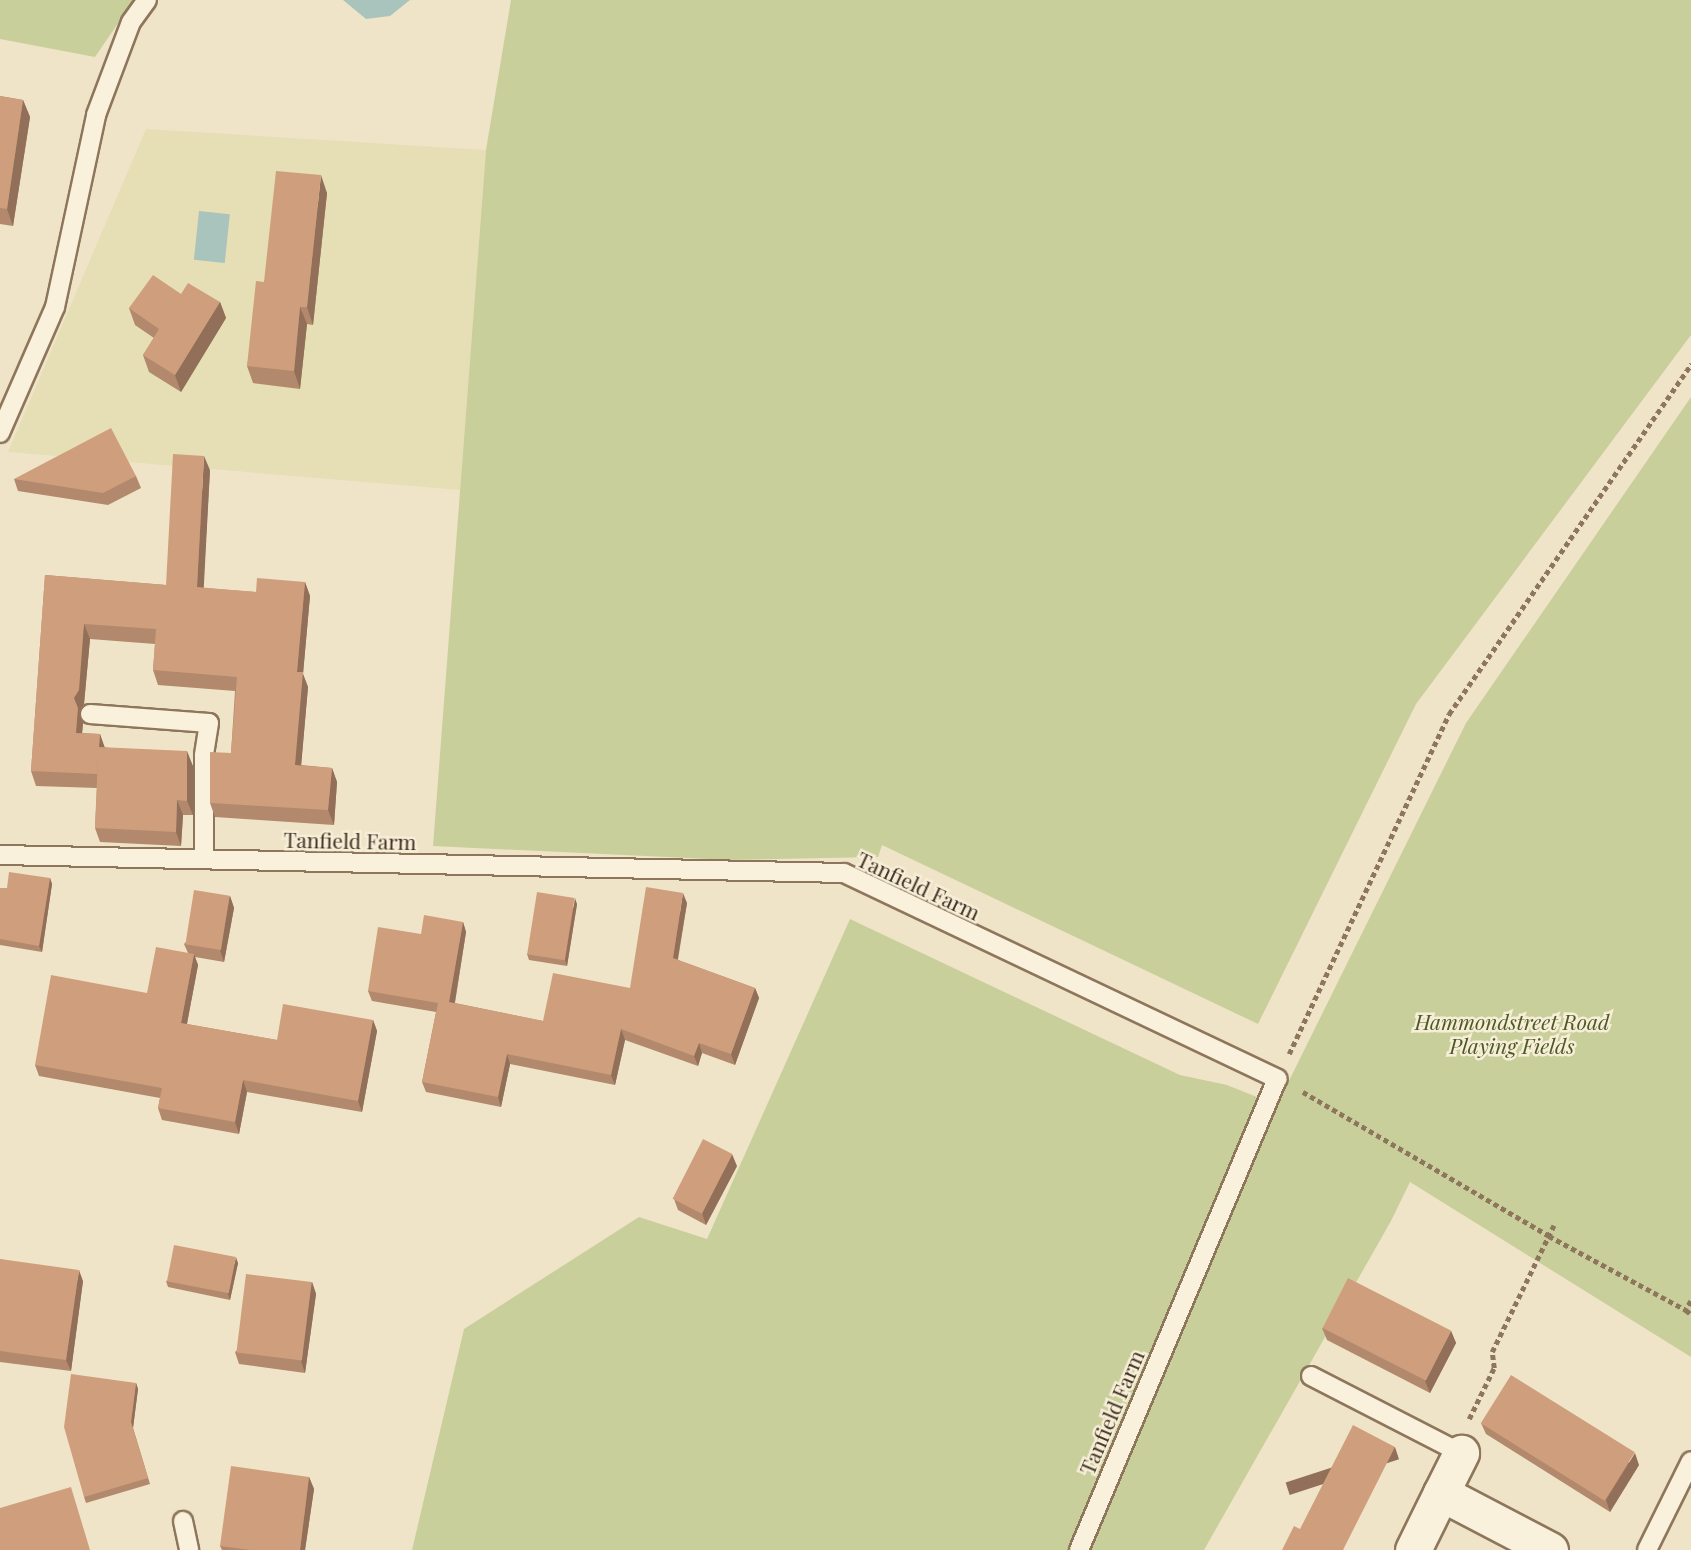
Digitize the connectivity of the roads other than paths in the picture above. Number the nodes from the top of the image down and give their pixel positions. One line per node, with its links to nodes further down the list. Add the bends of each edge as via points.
1 (147, 0): 2 (lane, via 131,22 96,115 55,307)
2 (0, 433)
3 (90, 714): 5 (lane, via 208,723)
4 (0, 855): 5 (lane, Tanfield Farm)
5 (204, 859): 12 (lane, Tanfield Farm, via 844,873 1277,1079)
6 (1311, 1376): 7 (lane)
7 (1461, 1453): 9 (street)
8 (1691, 1461): 15 (lane)
9 (1441, 1493): 13 (street); 14 (street)
10 (183, 1521): 11 (lane)
11 (189, 1550)
12 (1079, 1550)
13 (1413, 1550)
14 (1550, 1550)
15 (1647, 1550)

